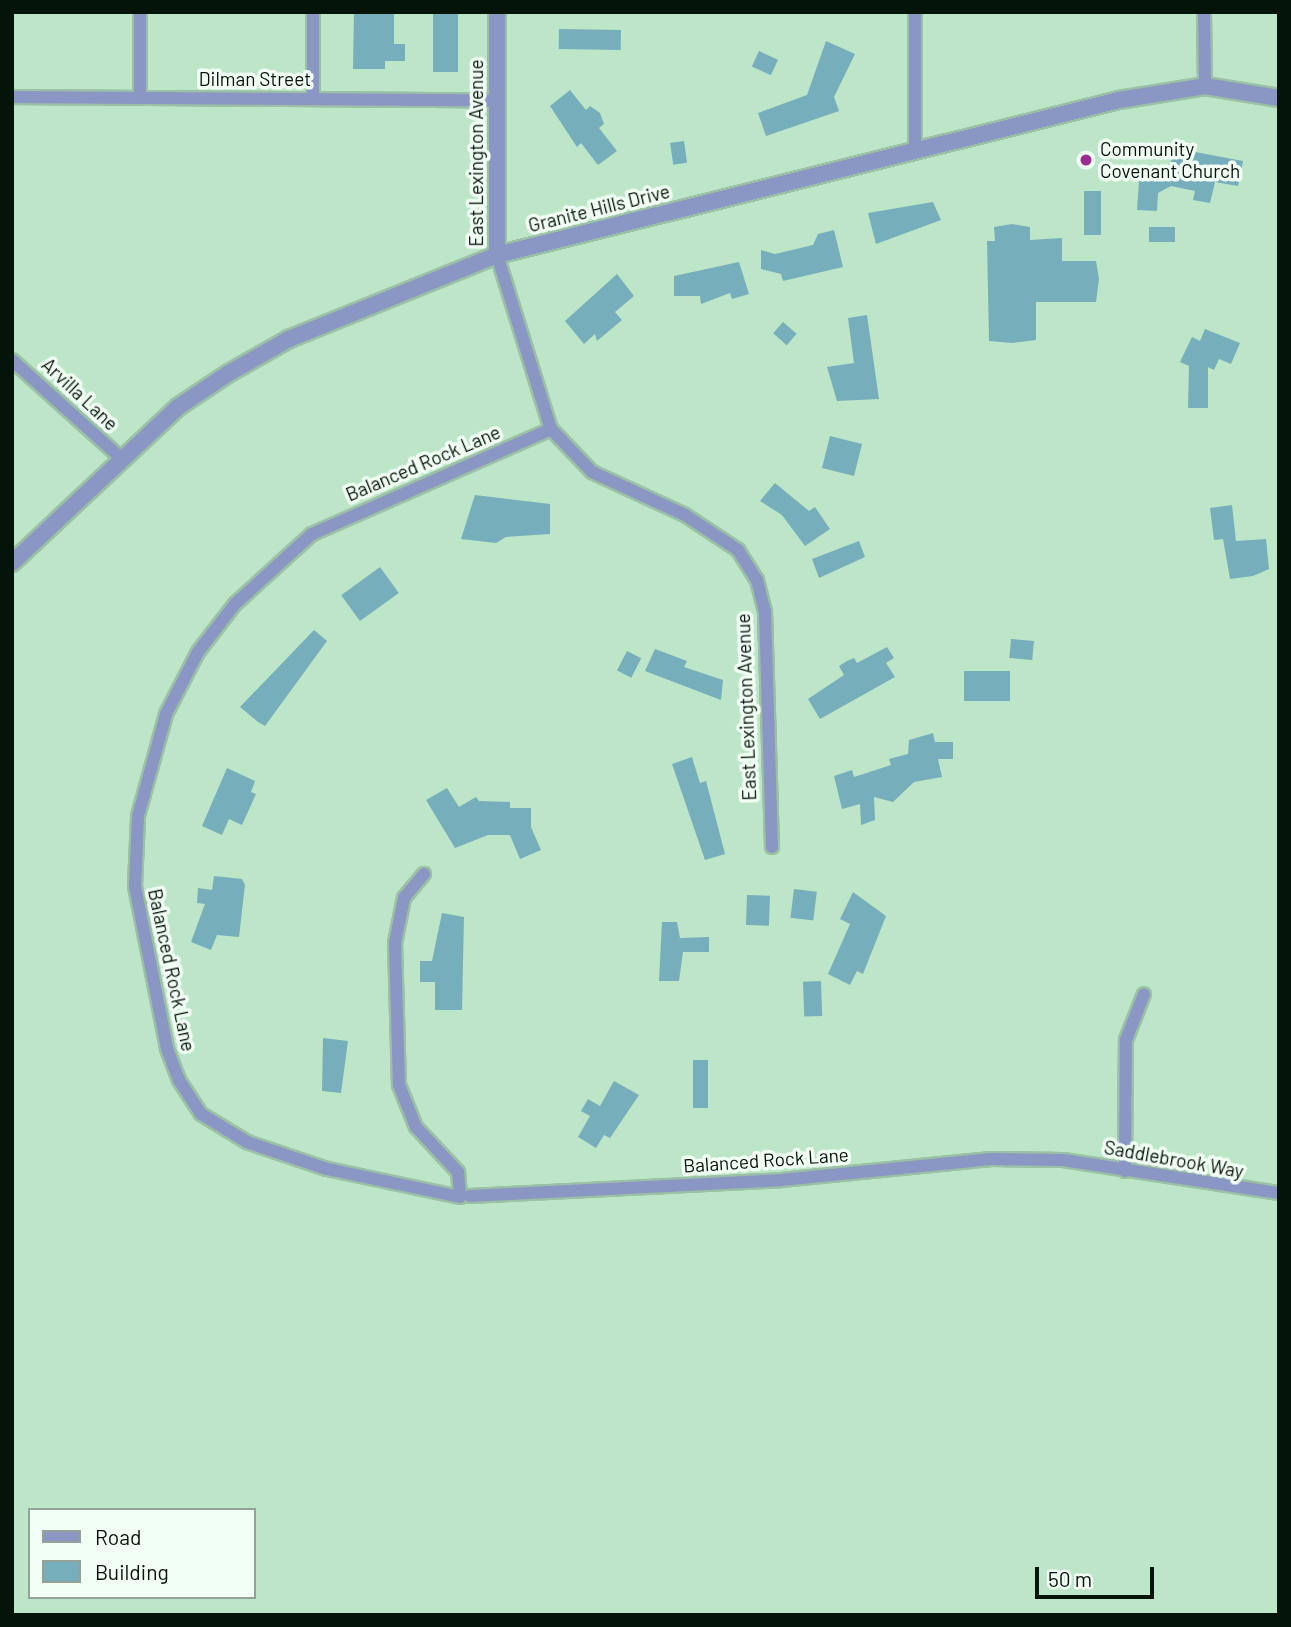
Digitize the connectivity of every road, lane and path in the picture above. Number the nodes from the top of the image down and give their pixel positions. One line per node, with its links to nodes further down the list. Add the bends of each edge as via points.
1 (140, 12): 8 (street)
2 (313, 12): 9 (street)
3 (497, 12): 11 (street, East Lexington Avenue)
4 (915, 12): 12 (street)
5 (1204, 12): 6 (street)
6 (1205, 86): 10 (street, Granite Hills Drive); 12 (street, Granite Hills Drive, via 1119,100)
7 (12, 97): 8 (street, Dilman Street)
8 (140, 98): 9 (street, Dilman Street)
9 (313, 98): 11 (street, Dilman Street)
10 (1279, 98)
11 (497, 100): 13 (street, East Lexington Avenue)
12 (915, 151): 13 (street, Granite Hills Drive)
13 (497, 255): 15 (street, East Lexington Avenue); 16 (street, Granite Hills Drive, via 289,339 178,407)
14 (12, 360): 16 (street, Arvilla Lane)
15 (551, 429): 18 (street, East Lexington Avenue, via 600,477 685,515 738,550 757,580 765,611); 24 (street, Balanced Rock Lane, via 359,510 312,534 279,560 198,652 166,714 138,816 135,886 159,1021 178,1080 201,1114 247,1142 327,1170)
16 (121, 458): 17 (street, Granite Hills Drive)
17 (12, 563)
18 (772, 847)
19 (424, 874): 24 (street, via 404,898 395,943 399,1085 416,1127 458,1171)
20 (1144, 994): 22 (street, via 1126,1040)
21 (1063, 1160): 22 (street, Saddlebrook Way); 24 (street, Balanced Rock Lane, via 991,1159 795,1179)
22 (1125, 1171): 23 (street, Saddlebrook Way)
23 (1279, 1193)
24 (465, 1196)

